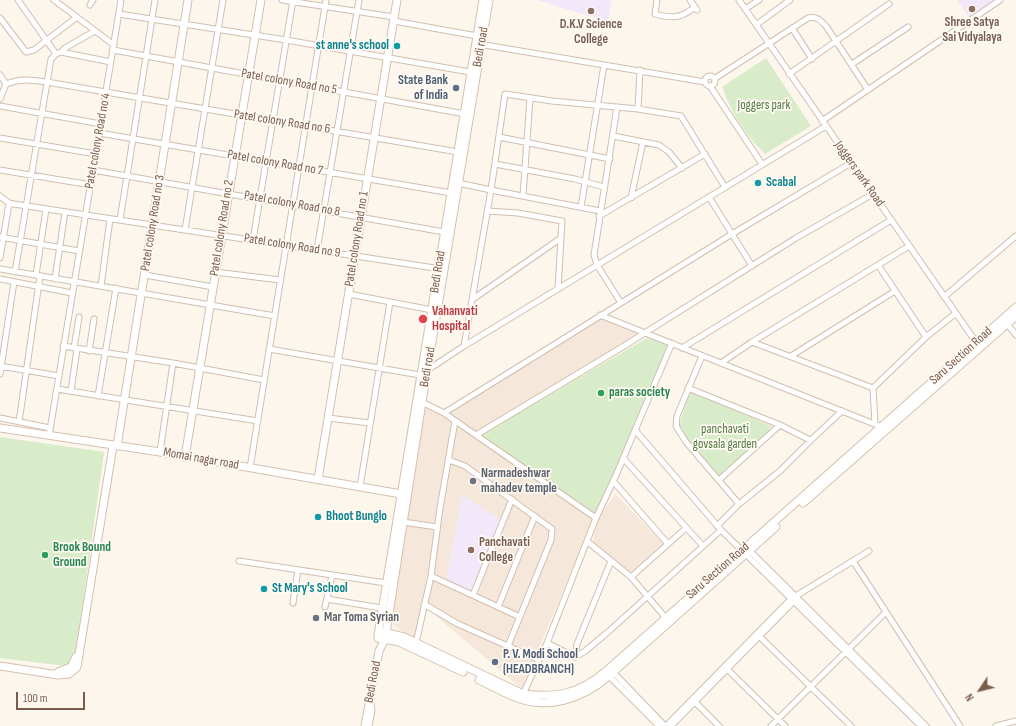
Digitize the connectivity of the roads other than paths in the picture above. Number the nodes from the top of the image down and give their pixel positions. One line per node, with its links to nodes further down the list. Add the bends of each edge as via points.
1 (18, 0): 38 (street)
2 (54, 0): 21 (street)
3 (121, 0): 26 (street, Patel colony Road no 4)
4 (155, 0): 29 (street)
5 (188, 0): 31 (street, Patel colony Road no 3)
6 (223, 0): 35 (street)
7 (260, 0): 37 (street, Patel colony Road no 2)
8 (282, 0): 20 (street)
9 (326, 0): 23 (street)
10 (359, 0): 25 (street)
11 (397, 0): 30 (street, Patel colony Road no 1)
12 (483, 0): 40 (street, Bedi Road)
13 (489, 0): 40 (street, Bedi road)
14 (657, 0): 15 (street, via 655,14 670,18 684,16 696,9)
15 (690, 0)
16 (739, 0): 24 (street, Joggers park Road)
17 (759, 0): 24 (street)
18 (790, 0): 32 (street)
19 (1000, 0): 67 (street)
20 (293, 1): 23 (street); 39 (street)
21 (61, 2): 27 (street)
22 (889, 4): 41 (street)
23 (325, 6): 25 (street); 43 (street)
24 (745, 9): 32 (street, Joggers park Road)
25 (357, 12): 30 (street); 45 (street)
26 (119, 14): 29 (street); 44 (street, Patel colony Road no 4)
27 (77, 17): 36 (street); 38 (street)
28 (0, 18): 38 (street, via 26,52 34,50)
29 (152, 19): 31 (street); 47 (street)
30 (394, 19): 40 (street); 48 (street, Patel colony Road no 1)
31 (184, 24): 35 (street); 51 (street, Patel colony Road no 3)
32 (756, 25): 42 (street, Joggers park Road)
33 (908, 27): 52 (street)
34 (792, 28): 41 (street, via 814,17 822,22); 42 (street); 49 (street)
35 (218, 29): 37 (street); 54 (street)
36 (95, 31): 44 (street); 46 (street)
37 (254, 35): 39 (street); 58 (street, Patel colony Road no 2)
38 (46, 40): 46 (street)
39 (286, 40): 43 (street); 61 (street)
40 (478, 41): 53 (street); 56 (street, Bedi Road); 121 (street, Bedi road)
41 (837, 41): 49 (street); 52 (street)
42 (768, 44): 59 (street, Joggers park Road); 60 (street)
43 (319, 46): 45 (street); 65 (street)
44 (114, 48): 47 (street, Patel colony Road no 5); 50 (street, Patel colony Road no 4)
45 (351, 51): 48 (street); 68 (street)
46 (58, 53): 50 (street); 62 (street, via 51,59)
47 (146, 56): 51 (street, Patel colony Road no 5); 73 (street)
48 (388, 58): 56 (street); 70 (street, Patel colony Road no 1)
49 (812, 59): 59 (street)
50 (111, 62): 69 (street, Patel colony Road no 4)
51 (178, 62): 54 (street, Patel colony Road no 5); 74 (street, Patel colony Road no 3)
52 (852, 64): 67 (street)
53 (604, 65): 55 (street); 75 (street)
54 (212, 68): 58 (street, Patel colony Road no 5); 79 (street)
55 (640, 70): 63 (street); 78 (street)
56 (470, 72): 81 (street, Bedi Road)
57 (0, 74): 64 (street)
58 (248, 74): 61 (street, Patel colony Road no 5); 82 (street, Patel colony Road no 2)
59 (789, 74): 84 (street, Joggers park Road)
60 (714, 79): 63 (street, via 708,77); 66 (street, via 714,84)
61 (279, 80): 65 (street, Patel colony Road no 5); 83 (street)
62 (47, 82): 64 (street, Patel colony Road no 6, via 17,80); 69 (street, Patel colony Road no 6); 80 (street)
63 (705, 82): 66 (street)
64 (6, 84): 72 (street)
65 (312, 86): 68 (street, Patel colony Road no 5); 86 (street)
66 (710, 86): 109 (street)
67 (868, 90): 84 (street)
68 (344, 92): 70 (street, Patel colony Road no 5); 88 (street)
69 (106, 93): 73 (street, Patel colony Road no 6); 85 (street, Patel colony Road no 4)
70 (380, 98): 81 (street, Patel colony Road no 5); 91 (street, Patel colony Road no 1)
71 (530, 98): 75 (street); 92 (street, via 505,94); 96 (street)
72 (0, 99)
73 (139, 99): 74 (street, Patel colony Road no 6); 94 (street)
74 (171, 104): 79 (street, Patel colony Road no 6); 98 (street, Patel colony Road no 3)
75 (598, 105): 77 (street); 103 (street)
76 (0, 106): 80 (street)
77 (617, 107): 78 (street); 90 (street)
78 (638, 109): 102 (street, via 681,116)
79 (205, 110): 82 (street, Patel colony Road no 6); 99 (street)
80 (42, 113): 85 (street); 97 (street)
81 (465, 114): 100 (street, Bedi Road)
82 (241, 115): 83 (street, Patel colony Road no 6); 104 (street, Patel colony Road no 2)
83 (273, 121): 86 (street, Patel colony Road no 6); 106 (street)
84 (822, 121): 87 (street, Joggers park Road)
85 (101, 124): 89 (street, Patel colony Road no 4)
86 (306, 126): 88 (street, Patel colony Road no 6); 110 (street)
87 (826, 126): 107 (street, Joggers park Road); 109 (street)
88 (337, 131): 91 (street, Patel colony Road no 6); 115 (street)
89 (99, 133): 94 (street, Patel colony Road no 7); 101 (street, Patel colony Road no 4)
90 (613, 136): 95 (street); 105 (street)
91 (374, 137): 100 (street, Patel colony Road no 6); 118 (street, Patel colony Road no 1)
92 (499, 137): 96 (street); 108 (street)
93 (0, 138): 97 (street)
94 (132, 138): 98 (street, Patel colony Road no 7); 117 (street)
95 (643, 142): 111 (street, via 666,149); 133 (street)
96 (527, 143): 103 (street); 114 (street)
97 (37, 144): 101 (street); 116 (street)
98 (165, 144): 99 (street, Patel colony Road no 7); 119 (street, Patel colony Road no 3)
99 (198, 150): 104 (street, Patel colony Road no 7); 123 (street)
100 (458, 152): 128 (street, Bedi Road)
101 (96, 154): 113 (street, Patel colony Road no 4)
102 (705, 154): 111 (street); 125 (street)
103 (590, 155): 105 (street); 120 (street)
104 (234, 156): 106 (street, Patel colony Road no 7); 127 (street, Patel colony Road no 2)
105 (610, 159): 124 (street)
106 (266, 161): 110 (street, Patel colony Road no 7); 134 (street)
107 (851, 163): 129 (street, Joggers park Road); 152 (street)
108 (495, 164): 114 (street); 126 (street)
109 (762, 164): 125 (street)
110 (299, 167): 115 (street, Patel colony Road no 7); 136 (street)
111 (682, 168): 133 (street)
112 (0, 170): 116 (street)
113 (93, 170): 117 (street, Patel colony Road no 8); 122 (street, Patel colony Road no 4)
114 (525, 170): 120 (street); 131 (street)
115 (331, 172): 118 (street, Patel colony Road no 7); 140 (street)
116 (31, 175): 122 (street); 137 (street)
117 (127, 176): 119 (street, Patel colony Road no 8); 147 (street)
118 (367, 178): 128 (street, Patel colony Road no 7); 145 (street, Patel colony Road no 1)
119 (159, 181): 123 (street, Patel colony Road no 8); 149 (street, Patel colony Road no 3)
120 (585, 182): 124 (street); 138 (street)
121 (458, 183): 126 (street); 171 (street, Bedi road)
122 (91, 186): 144 (street, Patel colony Road no 4)
123 (193, 187): 127 (street, Patel colony Road no 8); 150 (street)
124 (604, 187): 143 (street)
125 (726, 187): 132 (street)
126 (491, 190): 131 (street); 141 (street)
127 (228, 193): 134 (street, Patel colony Road no 8); 153 (street, Patel colony Road no 2)
128 (451, 193): 151 (street, Bedi Road)
129 (872, 194): 148 (street, Joggers park Road); 169 (street)
130 (0, 196): 135 (street, Patel colony Road no 9)
131 (523, 196): 138 (street)
132 (709, 197): 152 (street); 167 (street)
133 (631, 198): 143 (street)
134 (260, 199): 136 (street, Patel colony Road no 8); 158 (street)
135 (9, 203): 137 (street, Patel colony Road no 9); 155 (street)
136 (293, 204): 140 (street, Patel colony Road no 8); 160 (street)
137 (26, 206): 139 (street, Patel colony Road no 9); 157 (street)
138 (581, 207): 143 (street)
139 (46, 209): 142 (street, Patel colony Road no 9); 159 (street)
140 (325, 210): 145 (street, Patel colony Road no 8); 163 (street)
141 (488, 211): 156 (street, via 518,213 562,221); 191 (street)
142 (65, 212): 144 (street, Patel colony Road no 9); 162 (street)
143 (599, 214): 167 (street, via 594,255)
144 (86, 215): 146 (street, Patel colony Road no 9); 164 (street, Patel colony Road no 4)
145 (361, 216): 151 (street, Patel colony Road no 8); 165 (street, Patel colony Road no 1)
146 (110, 219): 147 (street, Patel colony Road no 9); 181 (street)
147 (120, 220): 149 (street, Patel colony Road no 9)
148 (891, 220): 161 (street, Joggers park Road); 213 (street)
149 (152, 225): 150 (street, Patel colony Road no 9); 174 (street, Patel colony Road no 3)
150 (185, 230): 153 (street, Patel colony Road no 9)
151 (444, 232): 171 (street, Bedi Road)
152 (732, 234): 169 (street); 193 (street)
153 (221, 236): 158 (street, Patel colony Road no 9); 173 (street, Patel colony Road no 2)
154 (1016, 236): 190 (street)
155 (1, 238): 157 (street); 166 (street)
156 (561, 238): 185 (street); 191 (street)
157 (21, 240): 159 (street); 172 (street)
158 (253, 240): 160 (street, Patel colony Road no 9)
159 (40, 244): 162 (street); 175 (street)
160 (286, 245): 163 (street, Patel colony Road no 9); 178 (street)
161 (909, 246): 168 (street); 190 (street, Joggers park Road)
162 (59, 248): 164 (street); 177 (street)
163 (318, 250): 165 (street, Patel colony Road no 9)
164 (79, 251): 180 (street, Patel colony Road no 4)
165 (355, 256): 171 (street, Patel colony Road no 9); 189 (street, Patel colony Road no 1)
166 (0, 258)
167 (597, 265): 185 (street); 193 (street)
168 (878, 265): 186 (street); 207 (street)
169 (752, 266): 204 (street)
170 (0, 269): 172 (street)
171 (442, 269): 196 (street, Bedi Road); 226 (street, Bedi road)
172 (15, 272): 175 (street)
173 (215, 272): 178 (street); 183 (street, Patel colony Road no 2)
174 (144, 275): 183 (street); 187 (street, Patel colony Road no 3)
175 (38, 276): 177 (street); 182 (street)
176 (0, 279): 179 (street)
177 (55, 279): 180 (street)
178 (280, 280): 200 (street)
179 (14, 282): 182 (street); 223 (street)
180 (74, 282): 181 (street); 188 (street, Patel colony Road no 4)
181 (101, 286): 184 (street)
182 (38, 287): 188 (street); 227 (street)
183 (212, 287): 194 (street, Patel colony Road no 2)
184 (116, 288): 187 (street); 216 (street)
185 (558, 289): 211 (street)
186 (895, 291): 206 (street); 218 (street)
187 (142, 292): 194 (street); 219 (street, Patel colony Road no 3)
188 (72, 293): 210 (street, Patel colony Road no 4)
189 (349, 294): 192 (street); 220 (street, Patel colony Road no 1)
190 (944, 297): 197 (street, Joggers park Road)
191 (473, 298): 211 (street)
192 (390, 302): 196 (street); 225 (street)
193 (621, 303): 198 (street)
194 (210, 305): 200 (street); 224 (street, Patel colony Road no 2)
195 (1016, 307): 209 (street, Saru Section Road)
196 (432, 310): 229 (street, Bedi Road)
197 (956, 313): 206 (street); 209 (street, Joggers park Road)
198 (600, 315): 204 (street); 242 (street)
199 (79, 316): 212 (street)
200 (275, 316): 214 (street)
201 (1016, 316): 203 (street, Saru Section Road)
202 (94, 319): 215 (street)
203 (1007, 324): 205 (street); 209 (street, Saru Section Road)
204 (646, 333): 208 (street); 254 (street)
205 (1016, 335)
206 (926, 337): 233 (street)
207 (752, 342): 218 (street); 222 (street)
208 (672, 343): 213 (street); 252 (street)
209 (978, 345): 250 (street, Saru Section Road)
210 (63, 346): 212 (street); 230 (street, Patel colony Road no 4)
211 (464, 346): 226 (street)
212 (75, 348): 215 (street); 235 (street)
213 (682, 348): 217 (street)
214 (269, 349): 220 (street); 231 (street)
215 (89, 351): 216 (street)
216 (105, 353): 219 (street); 236 (street)
217 (702, 356): 222 (street); 232 (street)
218 (791, 356): 233 (street)
219 (131, 358): 221 (street); 237 (street, Patel colony Road no 3)
220 (338, 360): 225 (street); 244 (street, Patel colony Road no 1)
221 (173, 362): 224 (street); 239 (street)
222 (721, 363): 241 (street)
223 (0, 366): 227 (street); 228 (street)
224 (200, 368): 231 (street); 240 (street, Patel colony Road no 2)
225 (379, 368): 229 (street); 248 (street)
226 (428, 369): 229 (street); 238 (street, Bedi road)
227 (26, 371): 230 (street); 247 (street)
228 (0, 374)
229 (420, 375): 238 (street, Bedi Road)
230 (59, 376): 234 (street, Patel colony Road no 4)
231 (264, 380): 245 (street)
232 (688, 388): 249 (street); 263 (street, via 677,416 676,426 686,442)
233 (873, 388): 250 (street)
234 (57, 389): 235 (street); 253 (street, Patel colony Road no 4)
235 (71, 391): 236 (street)
236 (98, 396): 237 (street)
237 (125, 400): 239 (street); 256 (street, Patel colony Road no 3)
238 (419, 401): 242 (street); 266 (street, Bedi Road); 271 (street, Bedi road)
239 (166, 406): 240 (street); 257 (street)
240 (193, 410): 245 (street); 258 (street, Patel colony Road no 2)
241 (842, 411): 250 (street); 255 (street)
242 (444, 413): 246 (street)
243 (0, 418): 247 (street)
244 (328, 418): 248 (street); 262 (street, Patel colony Road no 1)
245 (258, 421): 261 (street)
246 (455, 421): 254 (street); 260 (street)
247 (19, 422): 253 (street)
248 (370, 423): 265 (street)
249 (780, 425): 255 (street); 263 (street)
250 (881, 427): 279 (street, Saru Section Road)
251 (0, 428): 253 (street, Momai nagar road)
252 (635, 430): 259 (street); 274 (street)
253 (49, 432): 256 (street, Momai nagar road)
254 (476, 435): 270 (street)
255 (810, 440): 268 (street, via 780,471)
256 (113, 446): 257 (street, Momai nagar road); 308 (street, via 78,650 73,664 67,670 59,672); 309 (street, via 77,667 69,674 58,676)
257 (160, 452): 258 (street, Momai nagar road)
258 (185, 457): 261 (street, Momai nagar road)
259 (623, 458): 264 (street); 273 (street)
260 (449, 460): 267 (street, via 465,466); 272 (street)
261 (250, 468): 262 (street, Momai nagar road)
262 (318, 479): 265 (street, Momai nagar road)
263 (719, 480): 268 (street)
264 (614, 481): 270 (street); 276 (street)
265 (360, 487): 266 (street, Momai nagar road)
266 (401, 494): 287 (street, Bedi Road)
267 (512, 499): 269 (street); 288 (street)
268 (739, 504): 274 (street)
269 (535, 516): 295 (street); 298 (street, via 552,529 551,540)
270 (596, 518): 275 (street)
271 (403, 522): 272 (street); 300 (street, Bedi road)
272 (438, 527): 285 (street)
273 (686, 528): 276 (street); 277 (street)
274 (719, 528): 277 (street); 279 (street)
275 (588, 542): 281 (street); 303 (street)
276 (668, 544): 286 (street)
277 (703, 546): 289 (street)
278 (869, 551): 282 (street)
279 (746, 552): 291 (street); 299 (street, Saru Section Road); 311 (street, Saru Section Road)
280 (239, 561): 283 (street)
281 (611, 561): 286 (street); 306 (street, via 577,644)
282 (853, 561): 291 (street); 297 (street)
283 (298, 570): 284 (street); 292 (street)
284 (332, 575): 287 (street); 290 (street)
285 (431, 576): 288 (street); 293 (street)
286 (631, 577): 289 (street)
287 (386, 583): 296 (street, Bedi Road)
288 (473, 595): 295 (street)
289 (647, 597): 299 (street); 306 (street)
290 (327, 599): 294 (street); 296 (street)
291 (794, 600): 301 (street); 305 (street)
292 (293, 603)
293 (424, 604): 302 (street); 304 (street, via 456,623)
294 (325, 607)
295 (498, 607): 298 (street)
296 (381, 608): 300 (street, Bedi Road)
297 (886, 612): 305 (street); 330 (street)
298 (520, 616): 304 (street)
299 (665, 618): 311 (street, Saru Section Road)
300 (382, 635): 302 (street, Saru Section Road, via 404,637); 311 (street, Saru Section Road, via 513,697 528,701 555,702 578,697 588,692); 314 (street, Bedi Road)
301 (758, 635): 310 (street); 312 (street)
302 (416, 643): 313 (street, Saru Section Road)
303 (546, 643): 306 (street); 307 (street)
304 (508, 646): 307 (street)
305 (847, 651): 312 (street); 328 (street); 329 (street)
306 (575, 657)
307 (539, 660): 313 (street)
308 (0, 662)
309 (0, 666)
310 (726, 668): 315 (street); 316 (street)
311 (609, 672): 313 (street, Saru Section Road, via 570,692 542,696); 321 (street); 322 (street)
312 (811, 687): 316 (street); 327 (street)
313 (523, 694)
314 (370, 697): 319 (street, Bedi Road); 320 (street)
315 (693, 701): 322 (street); 323 (street); 324 (street)
316 (778, 719): 325 (street); 326 (street)
317 (1016, 721): 318 (street)
318 (1007, 725): 331 (street)
319 (365, 726)
320 (370, 726)
321 (658, 726)
322 (665, 726)
323 (672, 726)
324 (719, 726)
325 (771, 726)
326 (785, 726)
327 (851, 726)
328 (921, 726)
329 (926, 726)
330 (960, 726)
331 (996, 726)

